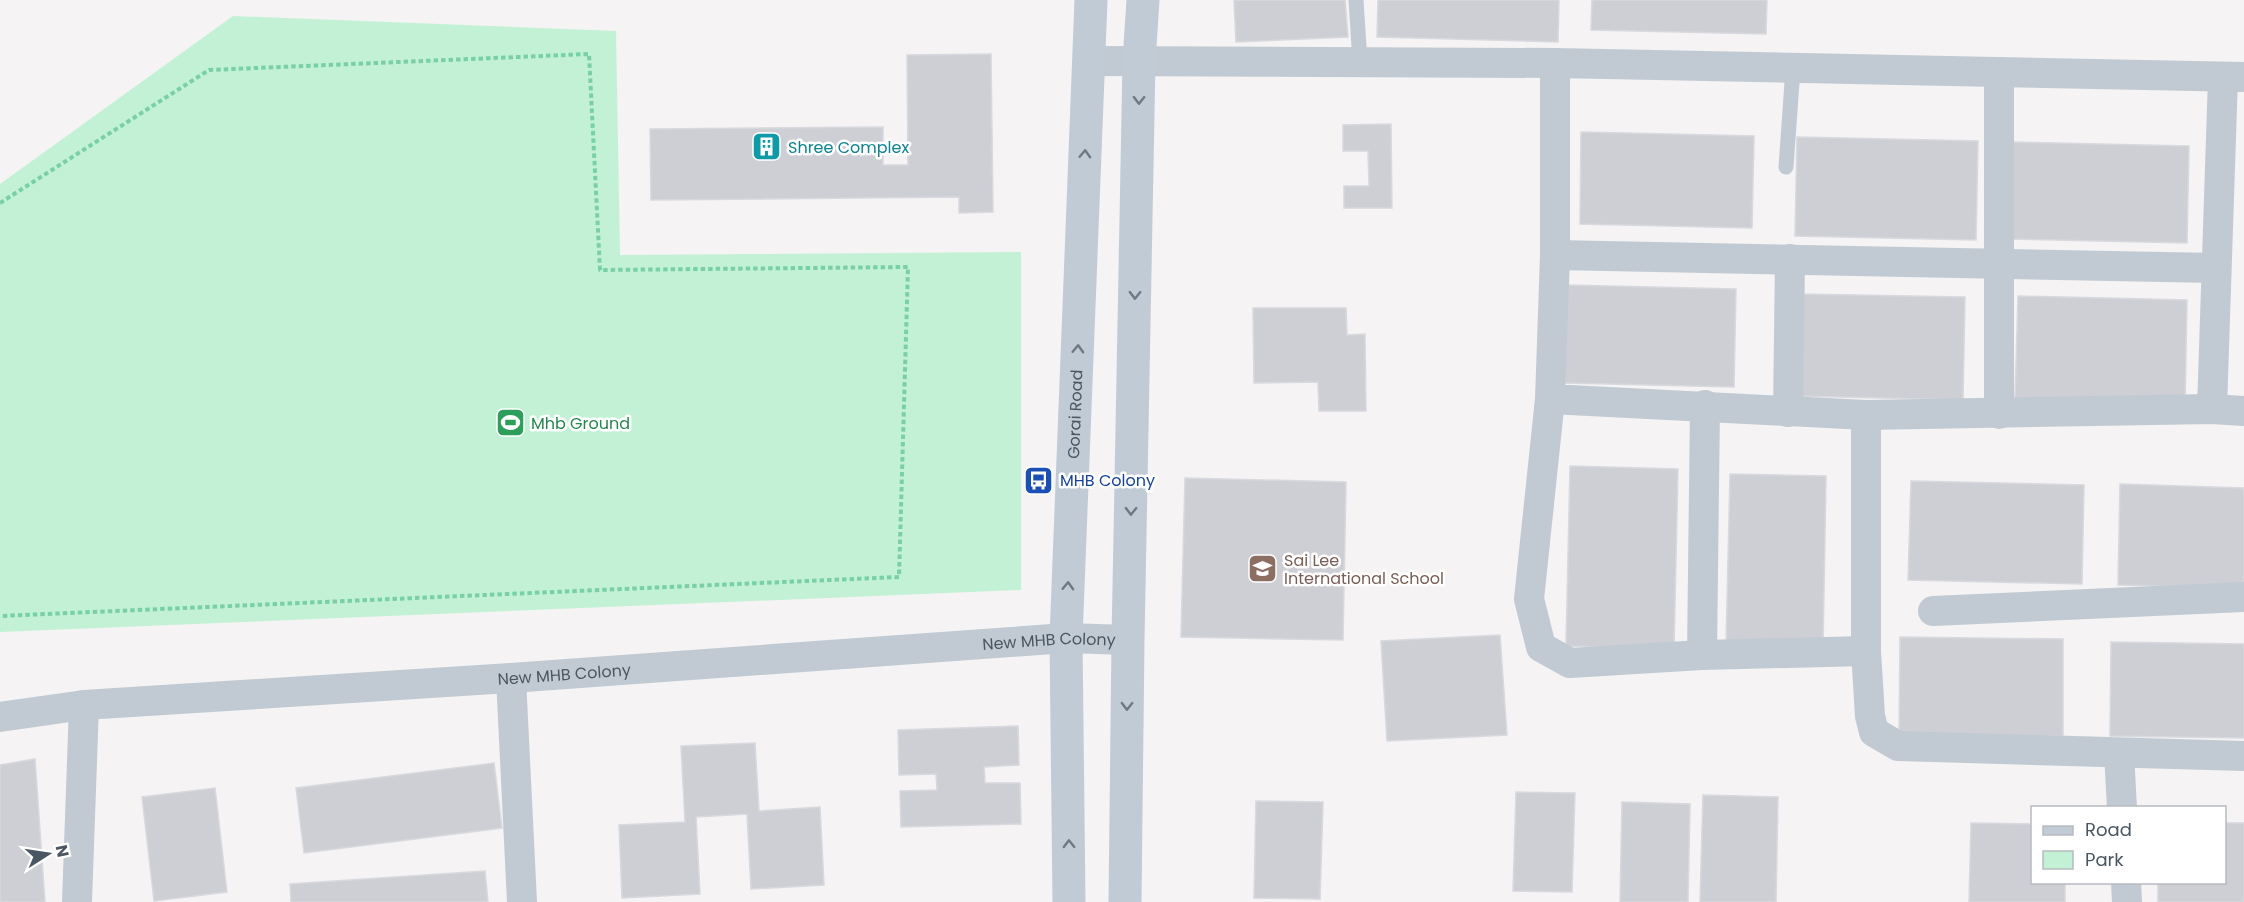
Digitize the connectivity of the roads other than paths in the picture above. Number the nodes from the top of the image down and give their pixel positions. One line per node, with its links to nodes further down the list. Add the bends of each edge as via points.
1 (1091, 0): 4 (main road, Gorai Road)
2 (1143, 0): 5 (main road)
3 (1356, 0): 6 (lane)
4 (1089, 61): 5 (street); 25 (main road, Gorai Road, one-way to 4)
5 (1139, 61): 6 (street); 26 (main road, one-way to 26)
6 (1360, 62): 7 (street)
7 (1555, 63): 8 (street); 12 (street)
8 (1793, 68): 9 (street); 11 (lane)
9 (1999, 72): 10 (street); 14 (street)
10 (2234, 77): 15 (street)
11 (1786, 167)
12 (1555, 255): 13 (street); 16 (street)
13 (1790, 259): 14 (street); 20 (street)
14 (1998, 263): 15 (street); 21 (street)
15 (2216, 268): 18 (street)
16 (1550, 399): 17 (street); 28 (street, via 1529,599 1541,647 1570,663)
17 (1705, 405): 20 (street); 28 (street)
18 (2212, 409): 19 (street); 21 (street)
19 (2244, 411)
20 (1788, 412): 22 (street)
21 (1999, 414): 22 (street)
22 (1866, 415): 27 (street)
23 (2244, 597): 24 (street)
24 (1933, 610)
25 (1066, 638): 26 (street, New MHB Colony); 29 (street, New MHB Colony); 38 (main road, Gorai Road, one-way to 25)
26 (1128, 639): 39 (main road, one-way to 39)
27 (1866, 651): 28 (street); 32 (street, via 1869,716 1874,732 1898,746)
28 (1702, 655)
29 (511, 678): 30 (street, New MHB Colony); 37 (street)
30 (84, 705): 31 (street, New MHB Colony); 36 (street)
31 (0, 717)
32 (2119, 753): 33 (street); 34 (street)
33 (2244, 756)
34 (2122, 806)
35 (2126, 884): 40 (street)
36 (77, 902)
37 (522, 902)
38 (1070, 902)
39 (1125, 902)
40 (2127, 902)

